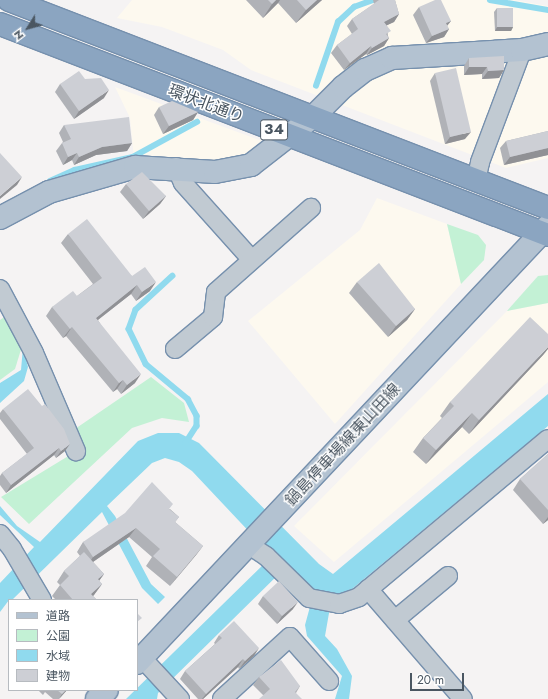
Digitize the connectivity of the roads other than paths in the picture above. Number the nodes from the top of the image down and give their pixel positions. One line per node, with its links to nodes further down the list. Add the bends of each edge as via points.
1 (9, 0): 5 (highway, 環状北通り / 34)
2 (0, 24): 6 (highway, 環状北通り / 34)
3 (548, 44): 4 (main road)
4 (522, 50): 5 (main road, via 392,58 365,70 343,87); 8 (street, via 480,162)
5 (314, 116): 6 (main road); 8 (highway, 環状北通り / 34)
6 (288, 136): 7 (main road, via 252,165 216,172); 12 (highway, 環状北通り / 34)
7 (176, 168): 11 (main road, via 135,167 108,174 49,192); 13 (street, via 183,183)
8 (476, 180): 10 (highway, 環状北通り / 34)
9 (311, 208): 13 (street)
10 (548, 208)
11 (0, 218)
12 (545, 231): 19 (main road, 鍋島停車場線東山田線, via 277,517)
13 (252, 260): 15 (street, via 216,292 213,317)
14 (0, 289): 17 (street, via 34,353)
15 (175, 349)
16 (548, 439): 21 (street)
17 (76, 451)
18 (0, 534): 22 (street, via 18,558)
19 (256, 548): 21 (street, via 309,598 339,604 359,597); 24 (main road, 鍋島停車場線東山田線)
20 (448, 576): 23 (street)
21 (368, 589): 23 (street)
22 (38, 594)
23 (395, 620): 30 (street)
24 (144, 663): 27 (street)
25 (329, 681): 29 (street, via 290,637)
26 (106, 691): 28 (main road)
27 (175, 694)
28 (97, 699)
29 (222, 699)
30 (463, 699)

